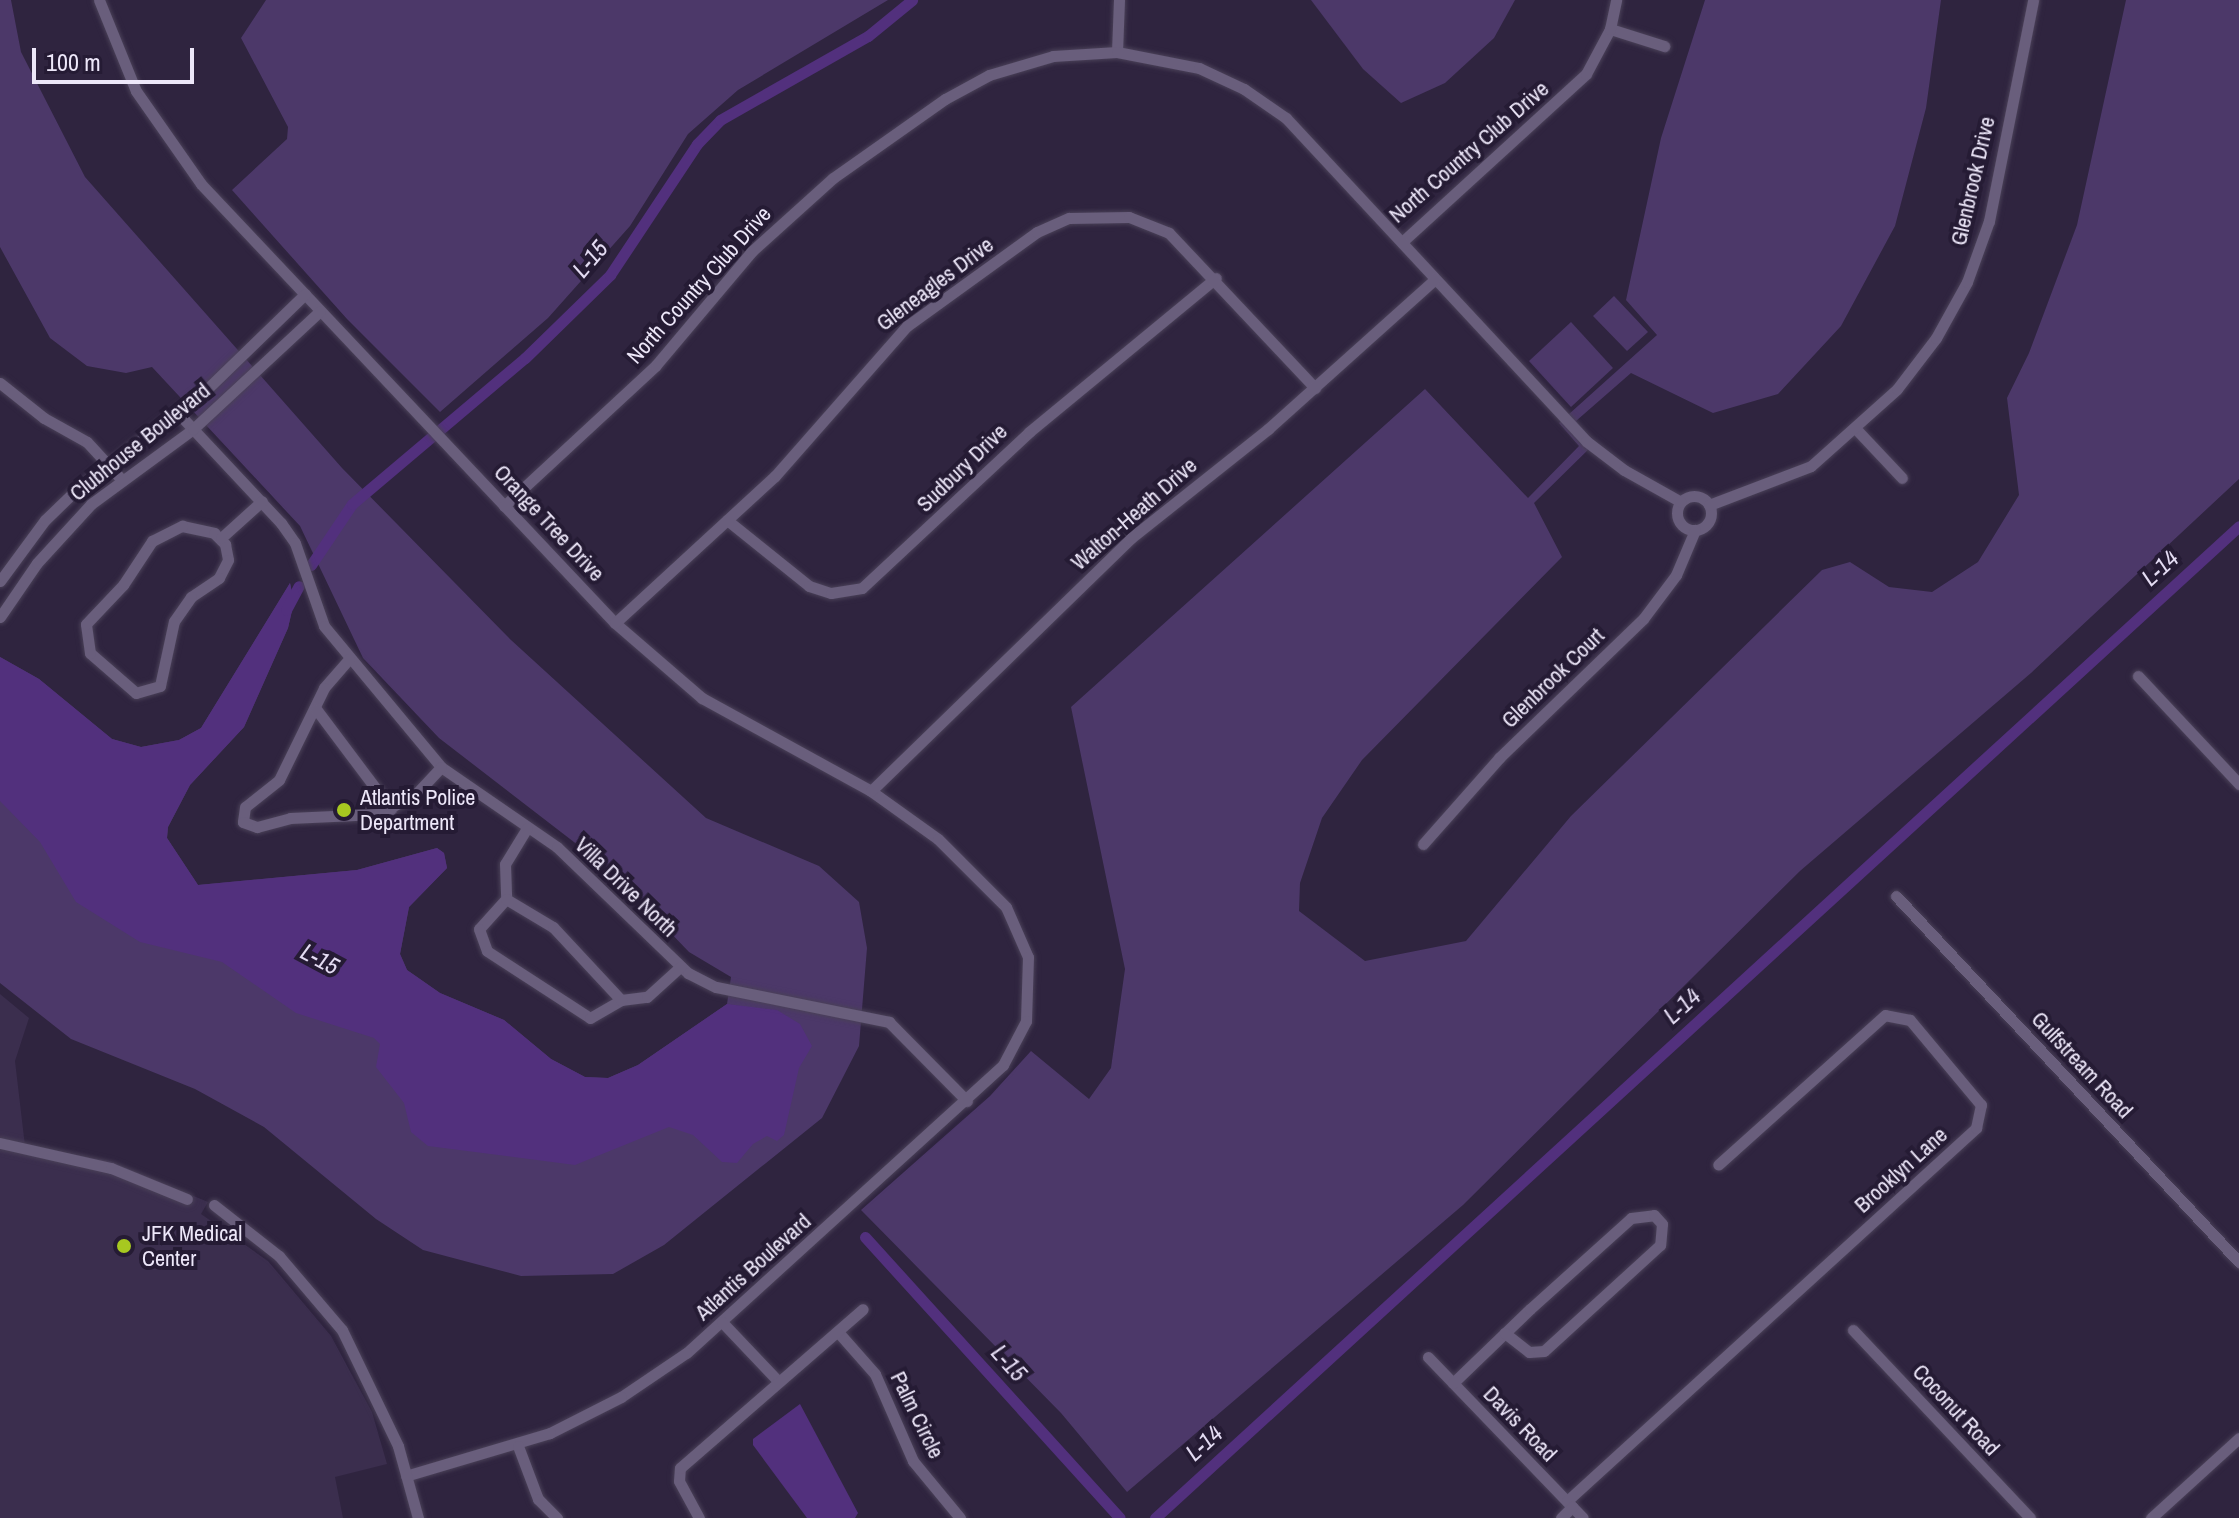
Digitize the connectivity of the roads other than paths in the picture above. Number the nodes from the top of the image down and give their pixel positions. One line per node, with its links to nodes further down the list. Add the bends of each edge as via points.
1 (99, 0): 11 (street, Orange Tree Drive, via 136,91 179,157)
2 (1119, 0): 7 (street)
3 (1616, 0): 5 (street, North Country Club Drive)
4 (2033, 0): 17 (street, Glenbrook Drive, via 1995,197 1967,282 1917,364)
5 (1610, 29): 6 (street); 8 (street, North Country Club Drive, via 1591,67 1573,87)
6 (1664, 46)
7 (1117, 52): 8 (street, North Country Club Drive, via 1199,68 1270,105 1308,138); 24 (street, North Country Club Drive, via 1053,56 989,75 945,99 833,178 751,252 656,365)
8 (1402, 242): 10 (street, Glenbrook Drive)
9 (1216, 278): 14 (street, Gleneagles Drive); 25 (street, Gleneagles Drive, via 1183,244 1145,222 1096,214 1053,224 907,326 795,455); 25 (street, Sudbury Drive, via 1040,421 862,588 831,593 809,586)
10 (1435, 279): 14 (street, Walton-Heath Drive); 22 (street, Glenbrook Drive, via 1586,441)
11 (305, 294): 12 (street, Orange Tree Drive); 15 (street, Clubhouse Boulevard)
12 (320, 311): 16 (street, Clubhouse Boulevard); 24 (street, Orange Tree Drive)
13 (0, 383): 18 (street, via 44,418 87,442)
14 (1315, 388): 36 (street, Walton-Heath Drive, via 1131,538)
15 (178, 413): 16 (street, Villa Drive North); 18 (street, Clubhouse Boulevard)
16 (193, 429): 20 (street, Clubhouse Boulevard); 21 (street, Villa Drive North)
17 (1856, 429): 19 (street); 23 (street, Glenbrook Drive, via 1790,478)
18 (108, 464): 20 (street); 28 (street, Clubhouse Boulevard, via 45,520)
19 (1902, 478)
20 (122, 480): 29 (street, Clubhouse Boulevard, via 58,538)
21 (262, 501): 27 (street); 31 (street, Villa Drive North, via 291,536 315,611)
22 (1681, 502): 23 (street, Glenbrook Drive, via 1694,496); 26 (street, via 1678,519)
23 (1709, 505): 26 (street, via 1708,522)
24 (504, 506): 30 (street, Orange Tree Drive)
25 (727, 520): 30 (street, Gleneagles Drive)
26 (1695, 530): 39 (street, Glenbrook Court, via 1676,575 1643,619 1499,758)
27 (221, 538): 27 (street, via 191,526 158,536 123,585 90,617 84,639 90,653 136,693 160,686 167,644 180,611 224,572 228,552)
28 (0, 580)
29 (0, 617)
30 (615, 623): 36 (street, Orange Tree Drive, via 671,675 733,719)
31 (349, 659): 33 (street, via 324,688); 34 (street, Villa Drive North)
32 (2138, 676): 35 (street)
33 (316, 709): 37 (street); 37 (street, via 279,780 245,807 243,822 257,827)
34 (441, 767): 37 (street, via 415,795); 38 (street, Villa Drive North)
35 (2239, 784)
36 (871, 791): 43 (street, Orange Tree Drive, via 938,839 995,893 1016,923)
37 (391, 809)
38 (527, 828): 41 (street, via 505,864); 42 (street, Villa Drive North, via 594,880)
39 (1423, 844)
40 (1896, 896): 50 (street, Gulfstream Road)
41 (506, 899): 44 (street, via 553,927); 44 (street, via 479,929 487,951 553,989 583,1015 598,1017)
42 (680, 967): 44 (street, via 647,997); 45 (street, Villa Drive North, via 716,987 889,1022)
43 (1031, 975): 45 (street, Atlantis Boulevard, via 1026,1021 1013,1050)
44 (621, 1000)
45 (967, 1101): 52 (street, Atlantis Boulevard)
46 (0, 1143): 48 (street, via 111,1168)
47 (1718, 1165): 62 (street, Brooklyn Lane, via 1885,1015 1910,1020 1981,1105 1976,1128)
48 (187, 1199)
49 (214, 1205): 61 (street, via 279,1256 342,1330 374,1386)
50 (2239, 1262)
51 (863, 1309): 54 (street)
52 (722, 1322): 57 (street); 60 (street, Atlantis Boulevard, via 621,1397)
53 (1853, 1330): 69 (street, Coconut Road)
54 (838, 1332): 57 (street); 66 (street, Palm Circle, via 875,1374 913,1461)
55 (1505, 1333): 55 (street, via 1631,1218 1654,1215 1662,1224 1660,1245 1544,1351 1529,1352); 58 (street)
56 (1428, 1357): 58 (street, Davis Road)
57 (778, 1381): 65 (street, via 680,1468 679,1481)
58 (1453, 1383): 62 (street, Davis Road)
59 (2239, 1438): 70 (street)
60 (518, 1446): 61 (street, Atlantis Boulevard); 64 (street, via 538,1499)
61 (406, 1476): 63 (street)
62 (1570, 1504): 67 (street); 68 (street, Davis Road)
63 (413, 1517)
64 (557, 1518)
65 (699, 1518)
66 (960, 1518)
67 (1561, 1518)
68 (1583, 1518)
69 (2030, 1518)
70 (2151, 1518)

